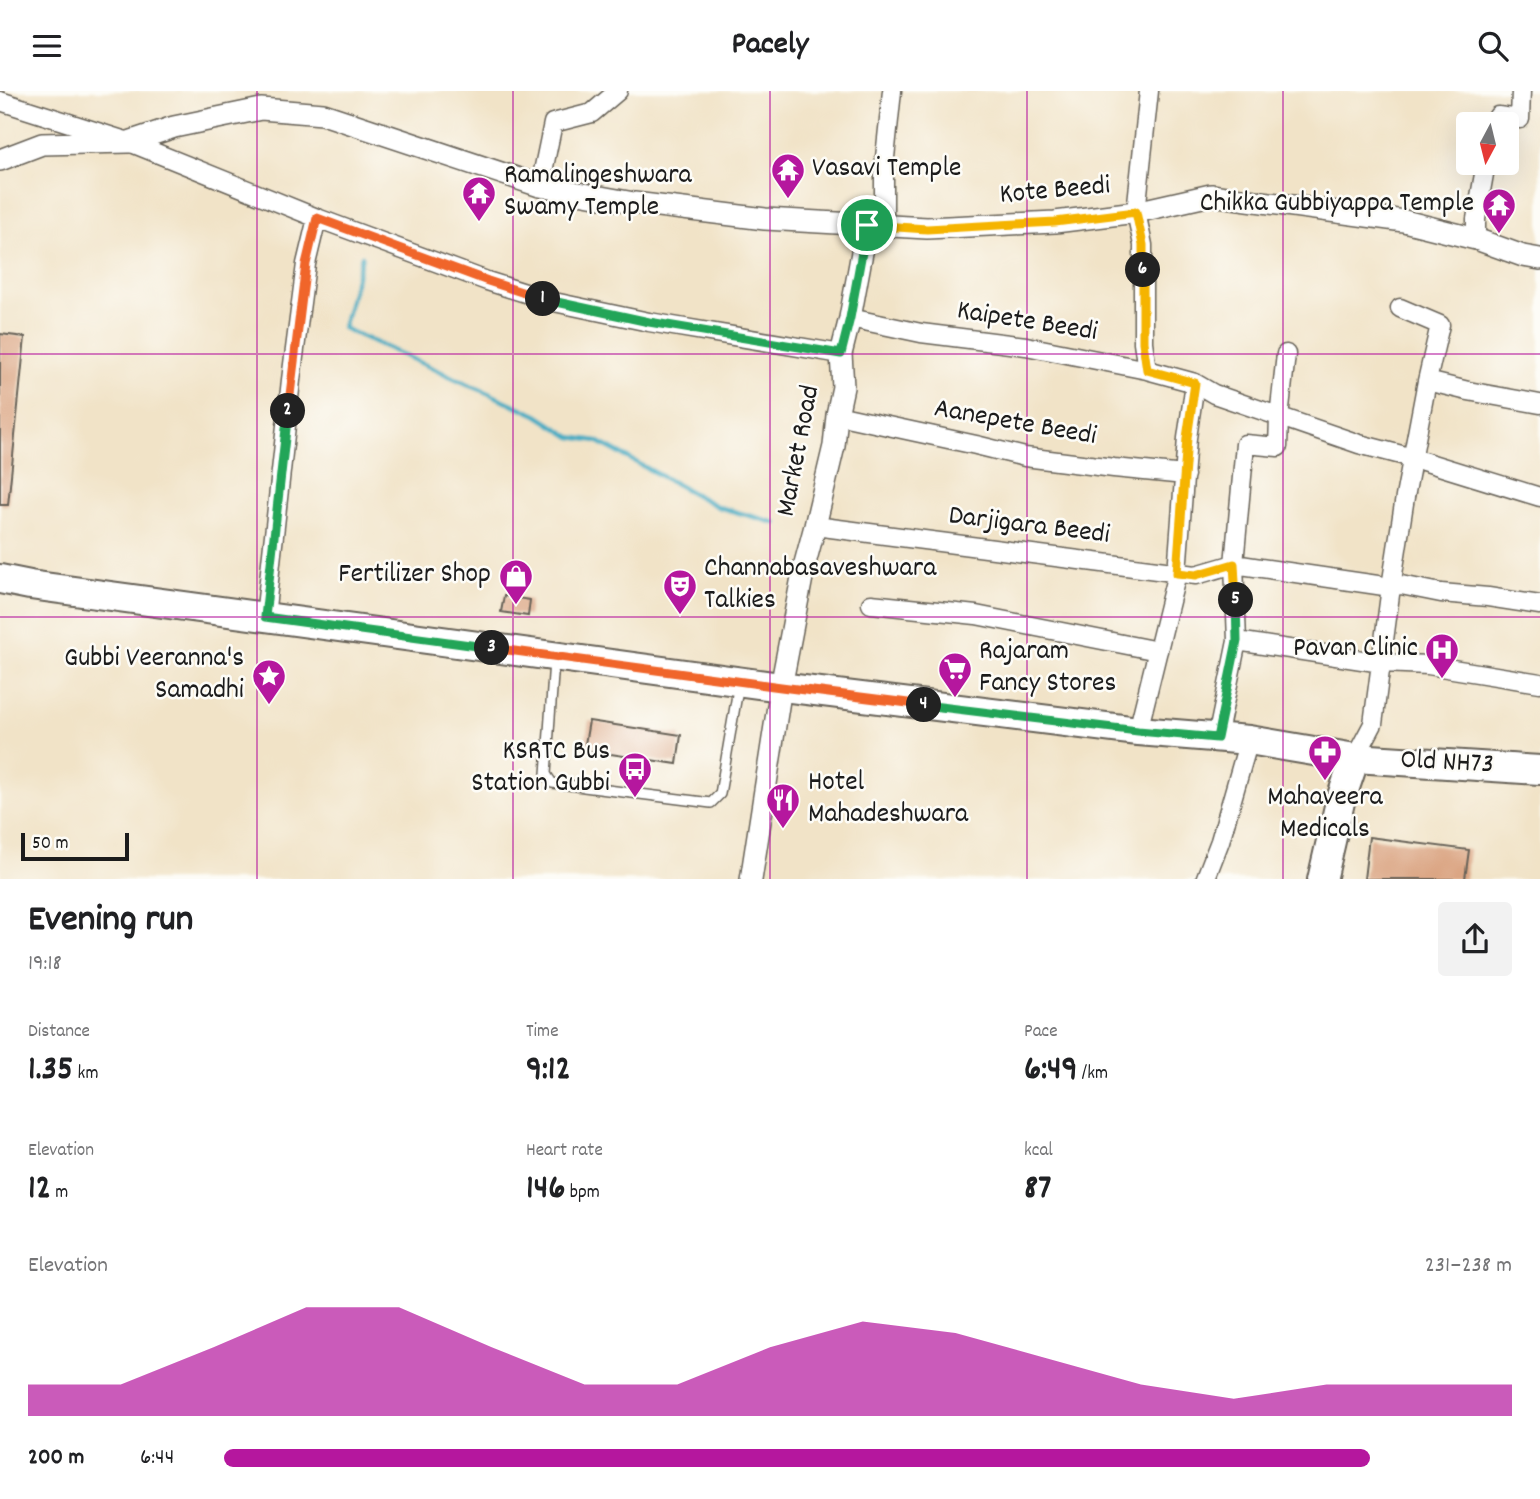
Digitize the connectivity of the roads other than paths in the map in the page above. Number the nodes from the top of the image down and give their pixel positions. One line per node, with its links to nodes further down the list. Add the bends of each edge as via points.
1 (618, 91): 10 (street, via 592,113 553,123)
2 (892, 91): 13 (street)
3 (1149, 91): 11 (street)
4 (1521, 91): 6 (street)
5 (0, 101): 7 (street)
6 (1519, 119)
7 (129, 142): 8 (street, Kote Beedi, via 42,144); 10 (street, Kote Beedi, via 174,127 261,109 323,114); 12 (street)
8 (0, 160)
9 (1484, 175): 14 (street)
10 (540, 186): 13 (street, Kote Beedi, via 634,204)
11 (1136, 212): 13 (street, Kote Beedi, via 927,229); 14 (street, Kote Beedi, via 1211,195 1405,221); 20 (street, via 1143,245)
12 (317, 218): 18 (street, via 554,302); 36 (street, via 306,264)
13 (876, 226): 17 (street, Market Road)
14 (1476, 239): 15 (street, Kote Beedi)
15 (1540, 259)
16 (1400, 308): 21 (street, via 1440,325)
17 (850, 318): 18 (street, Market Road); 20 (street, Kaipete Beedi)
18 (841, 354): 24 (street, Market Road, via 843,387)
19 (1286, 354): 25 (street)
20 (1147, 370): 22 (street, Kaipete Beedi)
21 (1427, 381): 23 (street); 26 (street)
22 (1195, 383): 25 (street, Kaipete Beedi); 27 (street)
23 (1540, 404)
24 (837, 415): 27 (street, Aanepete Beedi, via 1025,457); 29 (street, Market Road)
25 (1279, 417): 26 (street, Kaipete Beedi); 30 (street, via 1278,447 1245,444)
26 (1413, 458): 28 (street, Kaipete Beedi); 33 (street)
27 (1185, 475): 31 (street)
28 (1540, 497)
29 (816, 526): 31 (street, Darjigara Beedi); 43 (street, Market Road)
30 (1234, 564): 31 (street, Darjigara Beedi, via 1196,575); 33 (street); 37 (street)
31 (1177, 573): 38 (street)
32 (0, 579): 36 (main road, Old NH73)
33 (1391, 587): 35 (street); 40 (street)
34 (871, 604): 38 (street, via 976,615)
35 (1540, 605)
36 (265, 617): 39 (main road, Old NH73)
37 (1237, 641): 40 (street); 45 (street)
38 (1158, 651): 44 (street)
39 (554, 656): 41 (main road, Old NH73); 41 (lane, via 546,774 552,783 711,803 720,795)
40 (1382, 663): 42 (street, via 1428,665); 47 (street, via 1373,724)
41 (739, 681): 43 (main road, Old NH73)
42 (1540, 683)
43 (781, 687): 44 (main road, Old NH73); 49 (street, Market Road)
44 (1138, 731): 45 (main road, Old NH73)
45 (1217, 738): 46 (main road, Old NH73)
46 (1249, 740): 47 (main road, Old NH73); 50 (street)
47 (1355, 758): 48 (main road, Old NH73); 51 (main road)
48 (1540, 770)
49 (751, 879)
50 (1205, 879)
51 (1322, 879)

